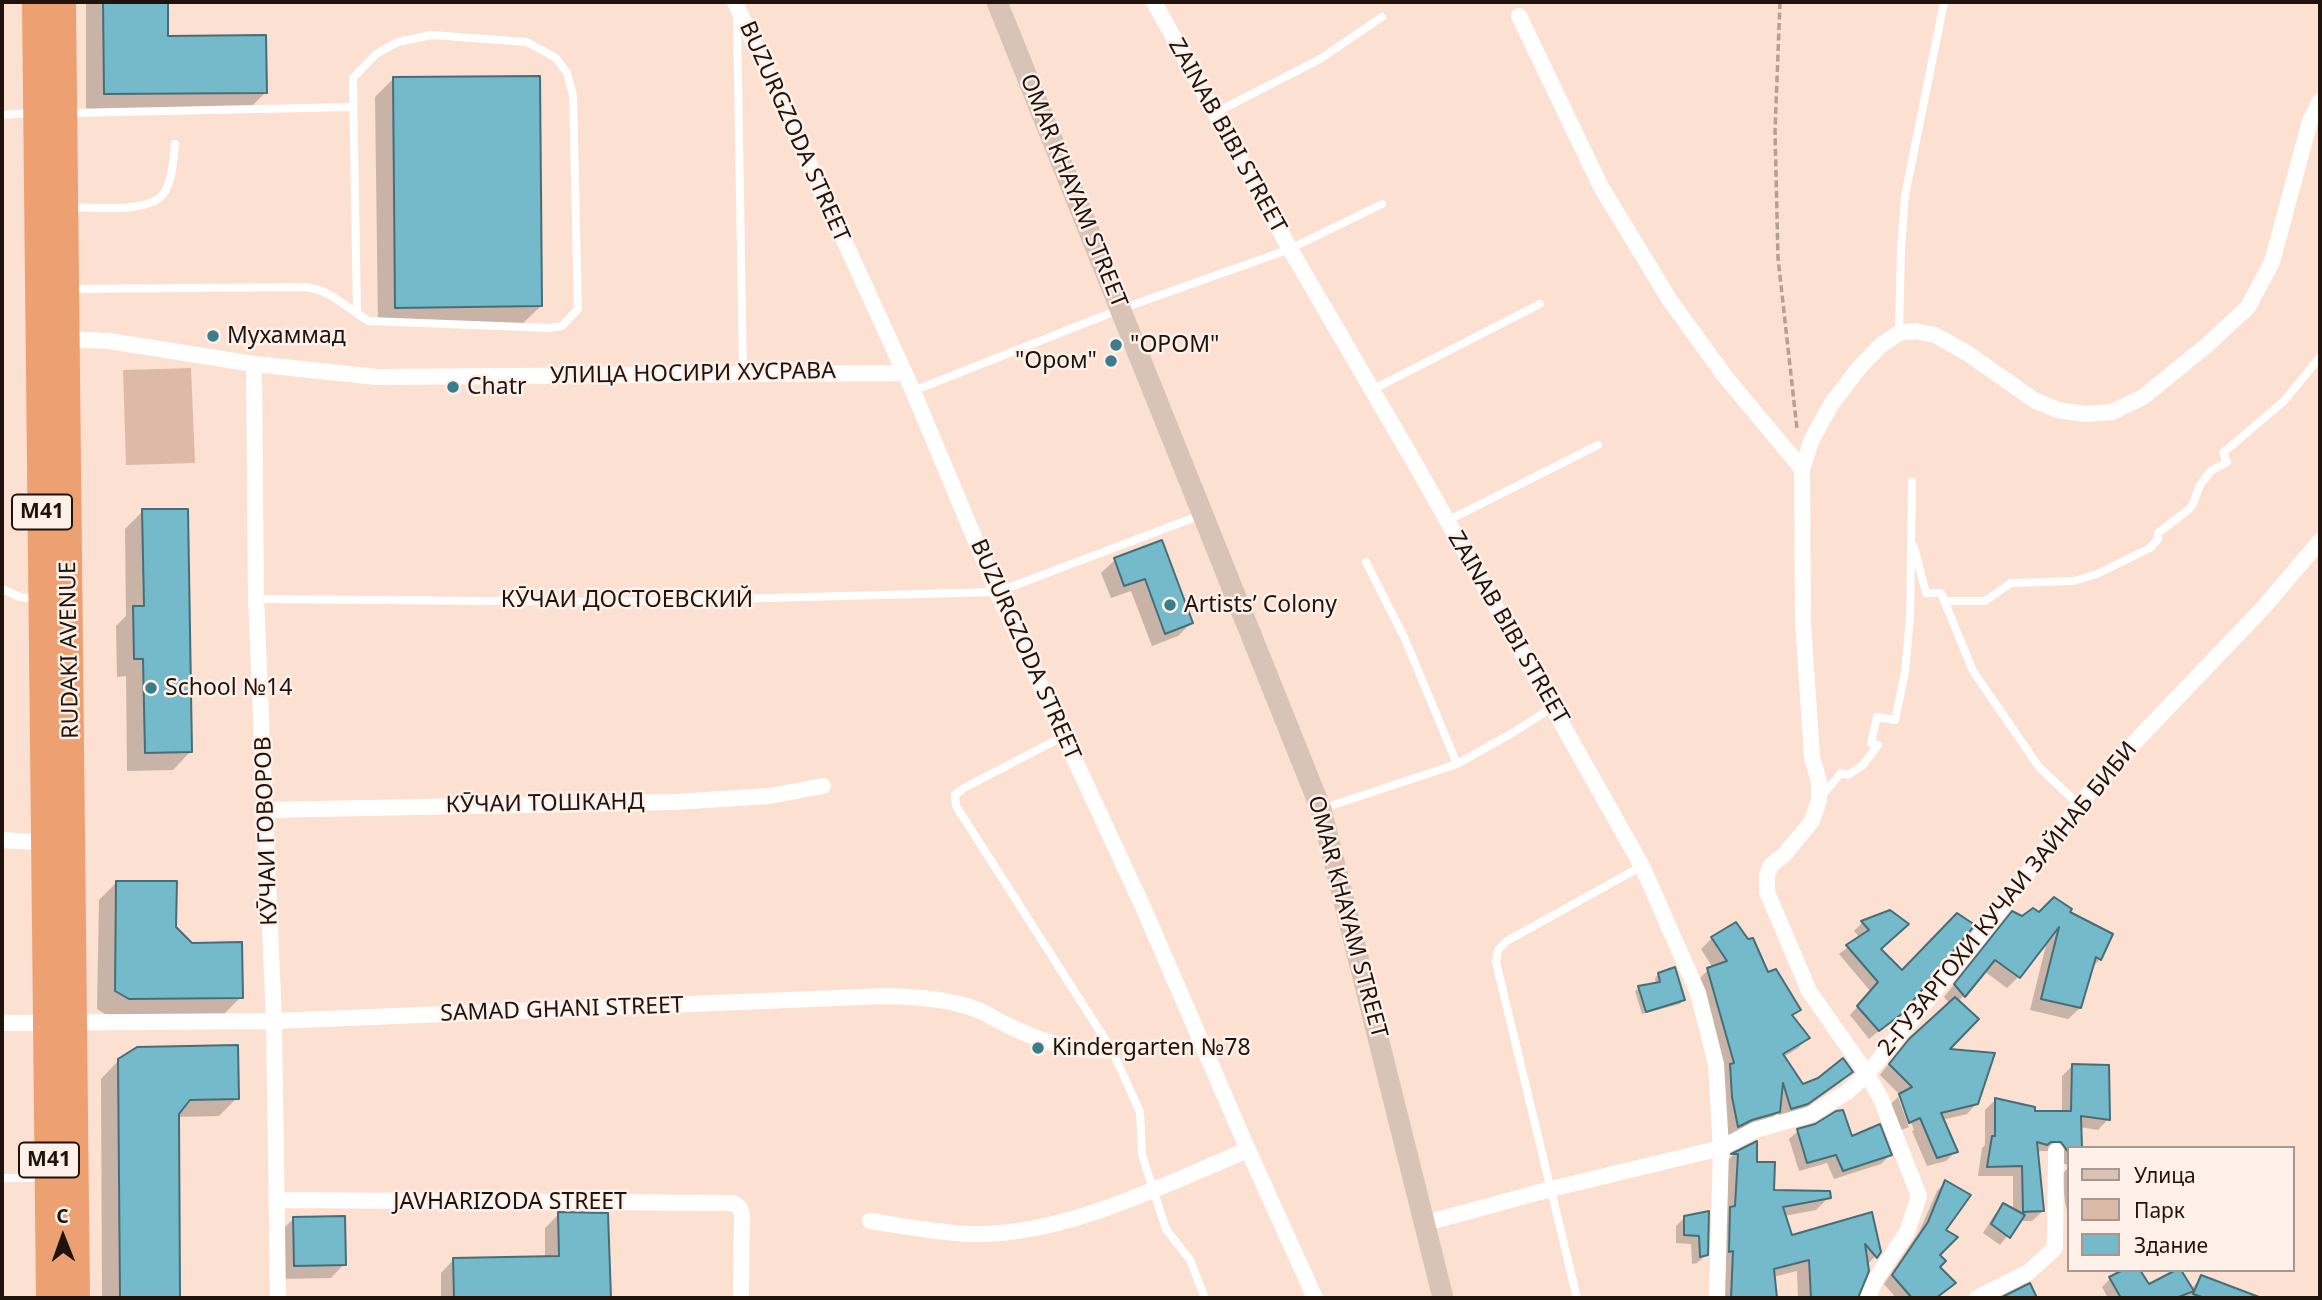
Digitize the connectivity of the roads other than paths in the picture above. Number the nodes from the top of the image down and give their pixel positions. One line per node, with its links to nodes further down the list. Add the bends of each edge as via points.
1 (36, 2): 11 (highway, RUDAKI AVENUE / M41)
2 (62, 2): 11 (highway, RUDAKI AVENUE)
3 (997, 2): 20 (main road, OMAR KHAYAM STREET)
4 (1154, 2): 12 (street, ZAINAB BIBI STREET)
5 (1944, 2): 22 (lane, via 1905,196)
6 (736, 3): 26 (street, BUZURGZODA STREET); 27 (lane)
7 (1519, 16): 31 (street, via 1601,187 1669,299 1724,375)
8 (1382, 17): 12 (lane, via 1320,59)
9 (2320, 101): 22 (street, via 2310,121 2272,262 2248,307 2143,397 2112,412 2058,410 2034,400 1935,335)
10 (353, 107): 11 (lane); 21 (lane); 21 (lane, via 353,78 376,54 398,42 431,35 527,42 556,58 567,73 573,95 578,309 562,326 550,328 393,323 369,321)
11 (50, 113): 13 (lane); 16 (highway, RUDAKI AVENUE); 18 (highway, RUDAKI AVENUE / M41)
12 (1215, 113): 17 (street, ZAINAB BIBI STREET)
13 (2, 115)
14 (175, 144): 16 (lane, via 169,181 152,203)
15 (1382, 204): 17 (lane)
16 (65, 207): 18 (highway, RUDAKI AVENUE)
17 (1290, 249): 20 (lane); 28 (street, ZAINAB BIBI STREET)
18 (52, 289): 21 (lane, via 307,287 331,294); 23 (highway, RUDAKI AVENUE); 40 (highway, RUDAKI AVENUE / M41)
19 (1540, 303): 28 (lane)
20 (1121, 309): 29 (lane); 33 (main road, OMAR KHAYAM STREET)
21 (357, 314)
22 (1899, 333): 31 (street, via 1881,345 1832,403)
23 (66, 339): 25 (street, УЛИЦА НОСИРИ ХУСРАВА, via 109,341); 52 (highway, RUDAKI AVENUE)
24 (2320, 357): 42 (lane, via 2284,401 2223,453 2227,462 2211,471 2193,504 2158,533 2150,548 2074,581 2011,583 1985,601)
25 (254, 364): 27 (street, УЛИЦА НОСИРИ ХУСРАВА, via 377,377); 41 (street, КӮЧАИ ГОВОРОВ)
26 (904, 373): 27 (street, УЛИЦА НОСИРИ ХУСРАВА); 29 (street, BUZURGZODA STREET)
27 (743, 374)
28 (1372, 390): 34 (street, ZAINAB BIBI STREET)
29 (913, 391): 39 (street, BUZURGZODA STREET)
30 (1598, 445): 34 (lane)
31 (1802, 469): 47 (street, via 1803,622)
32 (1912, 482): 35 (lane)
33 (1203, 515): 39 (lane, КӮЧАИ ДОСТОЕВСКИЙ); 49 (main road, OMAR KHAYAM STREET)
34 (1447, 521): 43 (street, ZAINAB BIBI STREET)
35 (1911, 535): 42 (lane, via 1926,593 1941,593); 47 (lane, via 1910,618 1895,720 1877,717 1871,743 1878,745 1863,765 1848,775 1841,773)
36 (2320, 541): 48 (street, 2-ГУЗАРГОХИ КУЧАИ ЗАЙНАБ БИБИ)
37 (1366, 562): 45 (lane, via 1405,639)
38 (2, 589): 40 (lane, via 20,597)
39 (997, 592): 41 (lane, КӮЧАИ ДОСТОЕВСКИЙ, via 614,602); 44 (street, BUZURGZODA STREET)
40 (43, 599): 52 (highway, RUDAKI AVENUE / M41)
41 (256, 599): 50 (street, КӮЧАИ ГОВОРОВ)
42 (1946, 601): 48 (lane, via 1973,671 2039,767)
43 (1553, 707): 45 (lane); 53 (street, ZAINAB BIBI STREET)
44 (1064, 736): 57 (lane, via 964,788 956,796 956,806); 60 (street, BUZURGZODA STREET)
45 (1457, 764): 49 (lane)
46 (823, 786): 50 (street, КӮЧАИ ТОШКАНД, via 769,796 675,802)
47 (1819, 800): 58 (street, via 1812,821 1771,865 1767,892 1809,991)
48 (2078, 806): 58 (street, 2-ГУЗАРГОХИ КУЧАИ ЗАЙНАБ БИБИ)
49 (1321, 809): 68 (main road, OMAR KHAYAM STREET)
50 (266, 810): 54 (street, КӮЧАИ ГОВОРОВ)
51 (2, 839): 52 (street)
52 (59, 843): 55 (highway, RUDAKI AVENUE / M41)
53 (1642, 866): 59 (street, ZAINAB BIBI STREET, via 1698,993 1716,1064); 65 (lane, via 1498,950 1496,962)
54 (274, 1021): 55 (street, SAMAD GHANI STREET); 57 (street, SAMAD GHANI STREET, via 887,996 979,1010 1068,1048); 66 (street, КӮЧАИ ГОВОРОВ)
55 (61, 1022): 56 (street, SAMAD GHANI STREET); 63 (highway, RUDAKI AVENUE / M41); 70 (highway, RUDAKI AVENUE)
56 (2, 1023)
57 (1112, 1050): 64 (lane, via 1140,1112 1142,1155)
58 (1867, 1074): 59 (street, 2-ГУЗАРГОХИ КУЧАИ ЗАЙНАБ БИБИ, via 1812,1114 1755,1130); 78 (street, via 1919,1196 1907,1232)
59 (1721, 1148): 65 (street, 2-ГУЗАРГОХИ КУЧАИ ЗАЙНАБ БИБИ); 77 (street, ZAINAB BIBI STREET)
60 (1248, 1150): 64 (street); 74 (street, BUZURGZODA STREET)
61 (2056, 1151): 79 (street, via 2055,1248 2029,1272)
62 (2, 1178): 63 (lane)
63 (49, 1178): 69 (highway, RUDAKI AVENUE / M41)
64 (1153, 1189): 67 (street, via 1038,1228 972,1234); 73 (lane, via 1166,1229 1190,1260)
65 (1551, 1189): 68 (street, 2-ГУЗАРГОХИ КУЧАИ ЗАЙНАБ БИБИ); 76 (lane)
66 (278, 1200): 71 (street, КӮЧАИ ГОВОРОВ); 72 (street, JAVHARIZODA STREET, via 733,1203 743,1215)
67 (870, 1221)
68 (1426, 1223): 75 (main road, OMAR KHAYAM STREET)
69 (50, 1298)
70 (76, 1298)
71 (278, 1298)
72 (741, 1298)
73 (1205, 1298)
74 (1315, 1298)
75 (1444, 1298)
76 (1577, 1298)
77 (1717, 1298)
78 (1868, 1298)
79 (1977, 1298)

